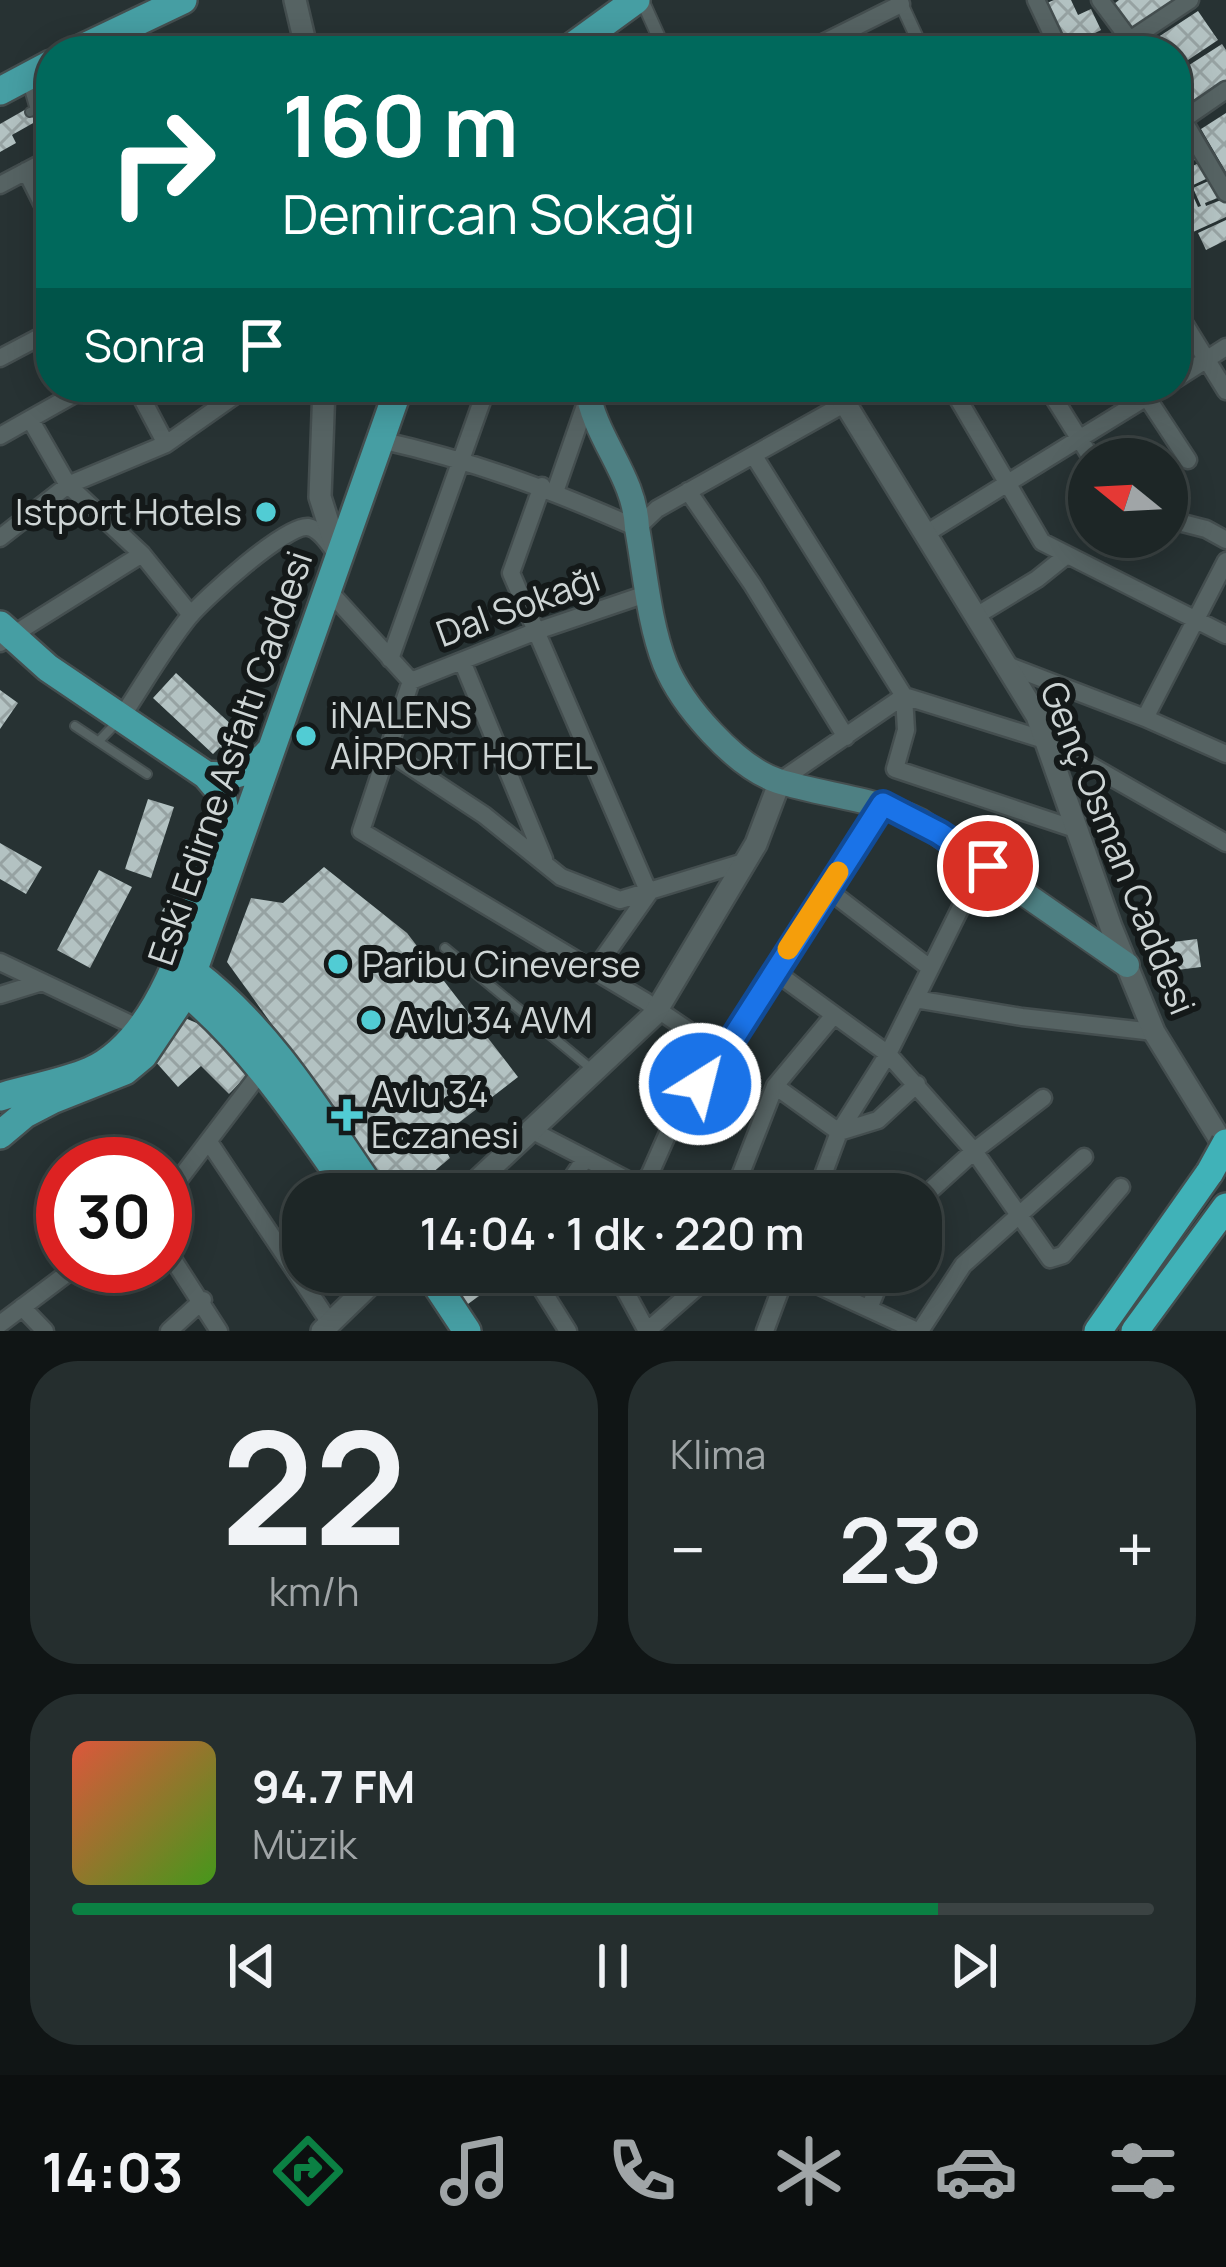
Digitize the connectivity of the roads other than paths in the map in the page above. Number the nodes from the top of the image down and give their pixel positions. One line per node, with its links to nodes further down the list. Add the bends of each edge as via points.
1 (183, 0): 8 (main road)
2 (295, 0): 9 (street)
3 (639, 0): 10 (main road); 11 (street)
4 (1036, 0): 14 (street)
5 (1100, 0): 15 (street)
6 (1190, 0): 16 (street)
7 (900, 2): 12 (street); 13 (street)
8 (126, 36)
9 (299, 36)
10 (587, 36)
11 (657, 36)
12 (835, 36)
13 (916, 36)
14 (1053, 36)
15 (1127, 36)
16 (1145, 36)
17 (13, 84): 20 (lane)
18 (1226, 91): 19 (street)
19 (1191, 108)
20 (30, 112)
21 (1191, 133): 26 (street)
22 (36, 166): 23 (street)
23 (26, 171): 24 (street); 25 (street)
24 (0, 185)
25 (36, 191)
26 (1226, 193)
27 (1191, 334): 31 (street)
28 (36, 339): 30 (street)
29 (1226, 347): 31 (street)
30 (0, 358)
31 (1206, 359): 32 (street); 33 (street)
32 (1191, 369)
33 (1226, 391)
34 (61, 402): 48 (street)
35 (144, 402): 53 (street)
36 (226, 402): 53 (street)
37 (323, 402): 68 (street, via 320,497)
38 (394, 402): 52 (main road, Eski Edirne Asfaltı Caddesi)
39 (482, 402): 56 (street)
40 (584, 402): 59 (street)
41 (590, 402): 62 (main road, via 632,492)
42 (830, 402): 55 (street)
43 (843, 402): 63 (street, Genç Osman Caddesi)
44 (960, 402): 57 (street)
45 (1056, 402): 50 (street)
46 (1129, 402): 50 (street)
47 (1150, 402): 51 (street)
48 (30, 419): 49 (street); 58 (street)
49 (0, 436)
50 (1078, 438)
51 (1173, 438)
52 (380, 440): 56 (street); 68 (main road, Eski Edirne Asfaltı Caddesi)
53 (166, 444): 58 (street)
54 (1068, 444): 57 (street)
55 (754, 456): 60 (street); 82 (street)
56 (461, 458): 59 (street); 78 (street)
57 (1009, 482): 63 (street); 67 (street, via 1042,542)
58 (68, 485): 64 (street); 66 (street)
59 (548, 489): 62 (street); 75 (street, via 511,573)
60 (688, 491): 62 (street); 86 (street)
61 (1188, 524): 65 (street)
62 (637, 528): 71 (main road)
63 (927, 533): 73 (street, Genç Osman Caddesi)
64 (0, 538)
65 (1226, 540)
66 (142, 554): 72 (street); 76 (street)
67 (1067, 555): 73 (street); 74 (street)
68 (339, 557): 70 (main road, Eski Edirne Asfaltı Caddesi); 72 (street, via 319,532 298,528)
69 (1226, 561): 74 (street)
70 (328, 590): 78 (street); 89 (main road, Eski Edirne Asfaltı Caddesi)
71 (649, 593): 75 (street, Dal Sokağı); 94 (main road, via 677,685 743,764)
72 (191, 615): 83 (street)
73 (976, 616): 80 (street, Genç Osman Caddesi)
74 (1193, 620): 77 (street); 84 (street)
75 (534, 632): 79 (street, Dal Sokağı); 102 (street)
76 (3, 635): 83 (main road)
77 (1226, 635)
78 (390, 659): 81 (street)
79 (462, 661): 81 (street, Dal Sokağı); 99 (street)
80 (1006, 665): 84 (street); 88 (street, Genç Osman Caddesi)
81 (411, 681): 90 (street)
82 (904, 696): 86 (street); 88 (street); 96 (street, via 906,730 895,769)
83 (121, 718): 87 (lane); 93 (main road)
84 (1145, 718): 91 (street)
85 (75, 726): 87 (lane)
86 (846, 737): 94 (street)
87 (99, 741): 92 (lane)
88 (1048, 741): 96 (street, Genç Osman Caddesi); 97 (street)
89 (270, 750): 93 (main road, via 243,773); 110 (main road, Eski Edirne Asfaltı Caddesi)
90 (388, 751): 99 (street); 107 (street, via 361,831)
91 (1226, 754)
92 (147, 774)
93 (206, 775): 115 (main road, Eski Edirne Asfaltı Caddesi, via 225,813 178,961)
94 (780, 781): 95 (main road); 98 (street)
95 (883, 804): 100 (main road); 101 (street)
96 (1078, 830): 105 (street, Genç Osman Caddesi)
97 (1226, 843)
98 (744, 862): 102 (street); 113 (street)
99 (547, 866): 102 (street, via 620,900)
100 (988, 866): 105 (main road); 106 (street)
101 (827, 890): 106 (street); 108 (street)
102 (649, 893): 107 (street)
103 (445, 948): 120 (lane)
104 (0, 962): 109 (street)
105 (1127, 965): 116 (street, Genç Osman Caddesi)
106 (930, 968): 112 (street)
107 (594, 971): 113 (street)
108 (774, 971): 114 (street); 117 (street)
109 (42, 982): 111 (street); 115 (street)
110 (190, 983): 119 (main road); 127 (main road, Eski Edirne Asfaltı Caddesi, via 125,1070 25,1114); 135 (main road, via 238,1008)
111 (0, 995)
112 (915, 999): 116 (street); 118 (street)
113 (657, 1010): 117 (street); 120 (street)
114 (834, 1015): 118 (street); 122 (street)
115 (139, 1028): 123 (main road, Eski Edirne Asfaltı Caddesi, via 92,1071)
116 (1154, 1032): 130 (street, Genç Osman Caddesi)
117 (723, 1054): 139 (street, via 676,1115)
118 (888, 1054): 121 (street); 126 (street)
119 (263, 1069): 128 (street); 134 (main road)
120 (595, 1072): 125 (street)
121 (917, 1084): 126 (street, via 878,1120); 129 (street)
122 (775, 1086): 126 (street); 140 (street)
123 (0, 1096)
124 (1043, 1098): 129 (street)
125 (531, 1130): 132 (street); 136 (street)
126 (839, 1132): 141 (street)
127 (0, 1135)
128 (209, 1142): 133 (street); 161 (street)
129 (974, 1151): 142 (street); 145 (street)
130 (1221, 1155): 162 (highway)
131 (1084, 1157): 145 (street)
132 (585, 1160): 137 (street); 138 (street)
133 (192, 1164)
134 (337, 1173)
135 (360, 1173)
136 (485, 1173)
137 (578, 1173)
138 (614, 1173)
139 (650, 1173)
140 (741, 1173)
141 (824, 1173)
142 (942, 1180)
143 (1121, 1187): 145 (street, via 1063,1255 1050,1259)
144 (1226, 1207): 171 (highway)
145 (1018, 1213): 170 (street, via 963,1264)
146 (192, 1286): 157 (street)
147 (41, 1293): 159 (street)
148 (361, 1293): 161 (street)
149 (420, 1293): 166 (main road)
150 (442, 1293): 167 (main road)
151 (544, 1293): 168 (street)
152 (626, 1293): 153 (street, via 647,1331)
153 (690, 1293)
154 (780, 1293): 169 (street)
155 (839, 1293): 158 (street)
156 (875, 1293): 158 (street)
157 (202, 1300): 164 (street); 165 (street)
158 (870, 1306): 170 (street)
159 (22, 1307): 160 (street); 163 (street)
160 (0, 1324)
161 (326, 1327)
162 (1100, 1327)
163 (45, 1331)
164 (169, 1331)
165 (219, 1331)
166 (444, 1331)
167 (466, 1331)
168 (568, 1331)
169 (765, 1331)
170 (918, 1331)
171 (1136, 1331)

